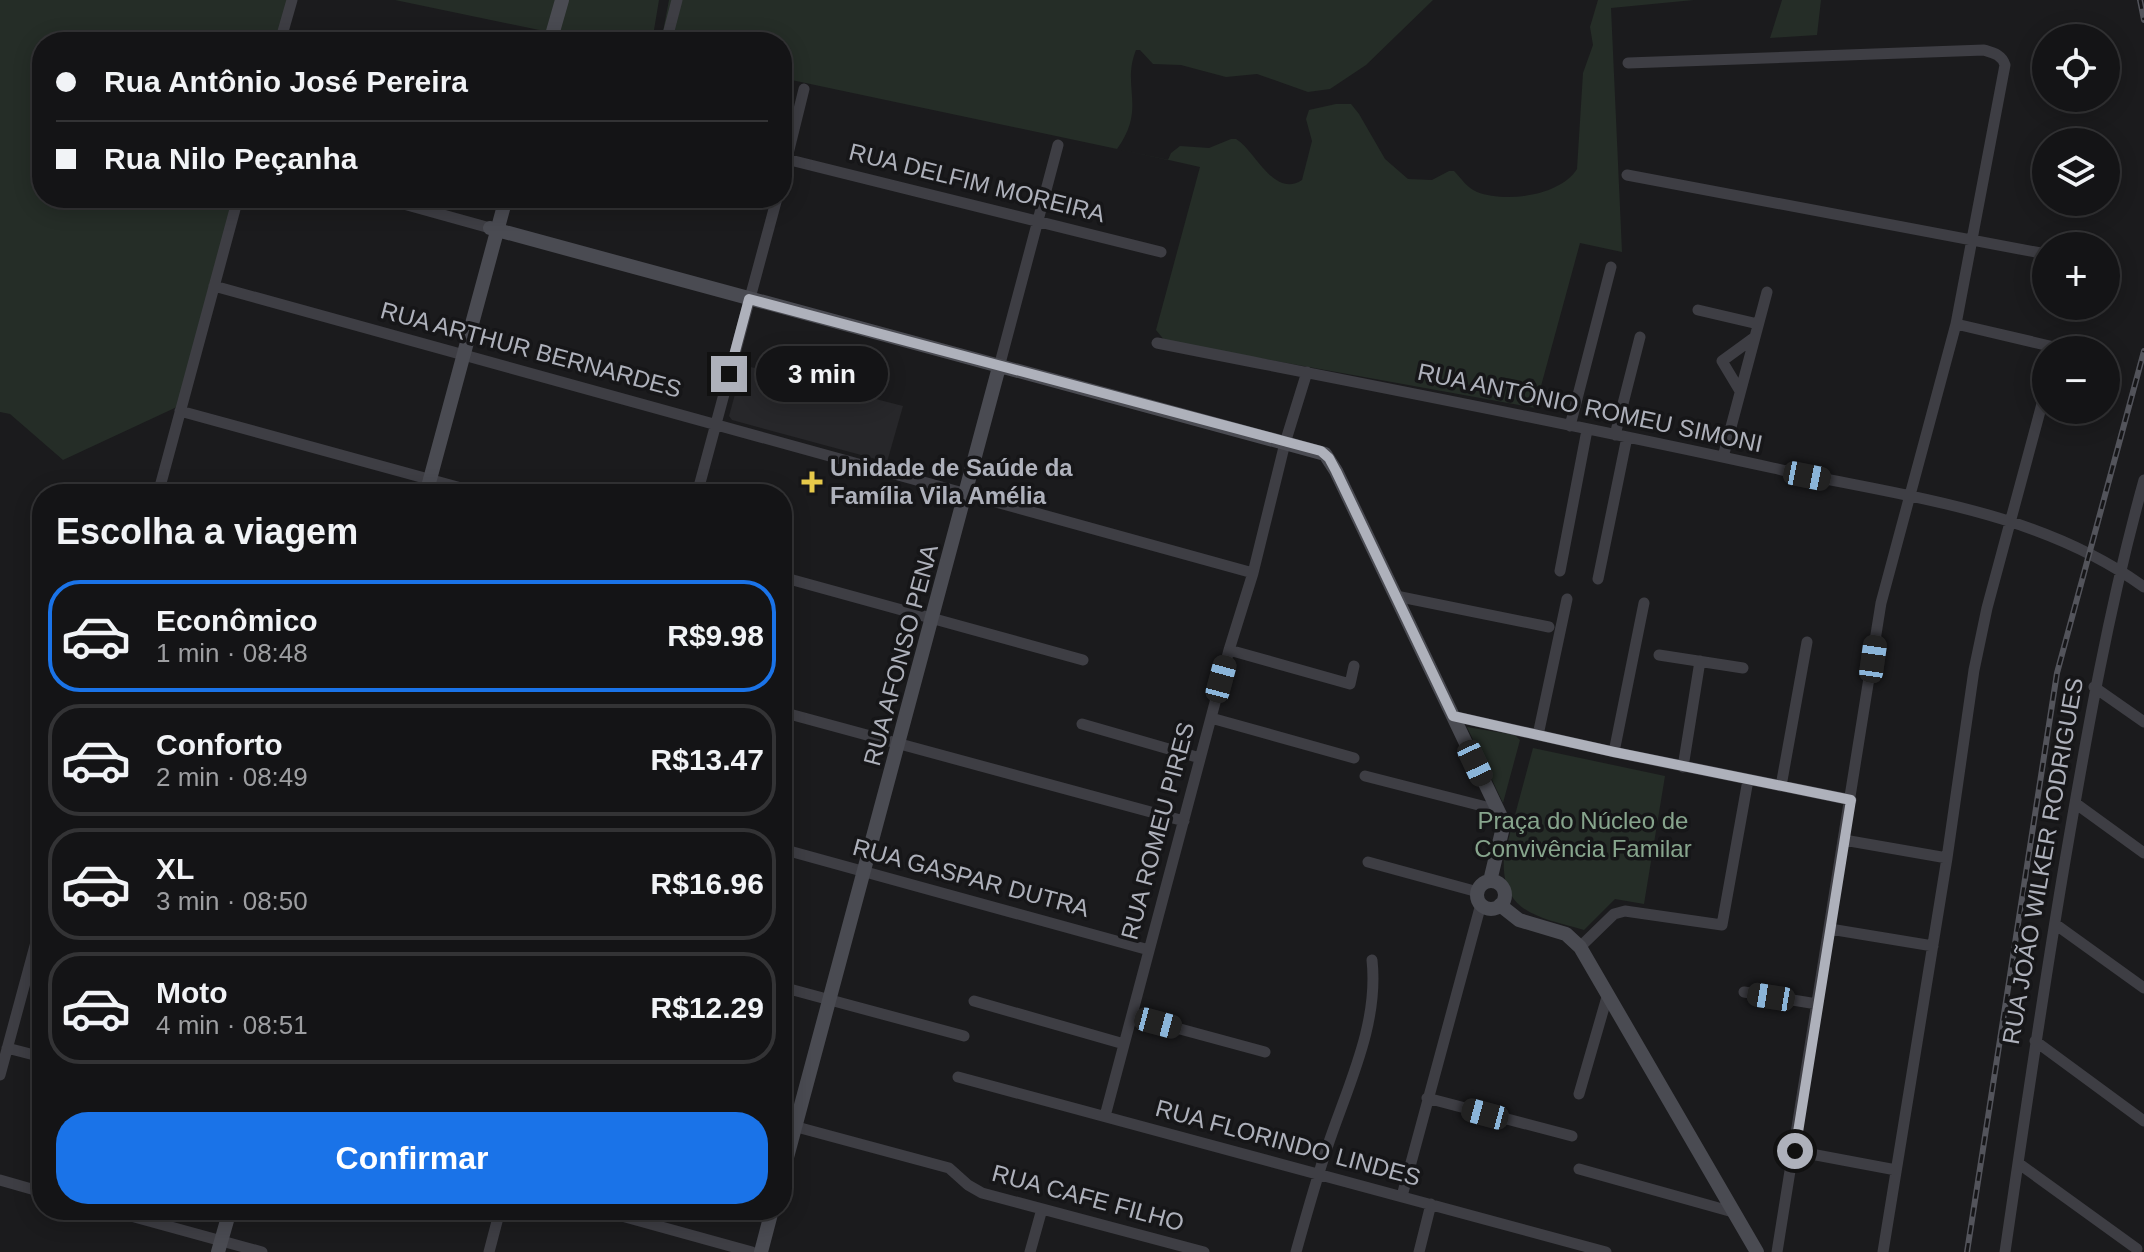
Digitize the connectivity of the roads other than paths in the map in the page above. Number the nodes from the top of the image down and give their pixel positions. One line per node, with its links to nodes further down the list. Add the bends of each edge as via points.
1 (292, 0): 4 (street)
2 (562, 0): 5 (street)
3 (677, 0): 6 (street)
4 (283, 32)
5 (553, 32)
6 (669, 32)
7 (1628, 63): 19 (street, via 1996,53 2005,65)
8 (804, 89): 9 (street)
9 (792, 133)
10 (1058, 145): 17 (street, RUA AFONSO PENA)
11 (792, 160): 17 (street, RUA DELFIM MOREIRA)
12 (1627, 175): 19 (street)
13 (235, 208): 23 (street)
14 (418, 208): 18 (street)
15 (502, 208): 18 (street)
16 (774, 208): 25 (street)
17 (1039, 222): 21 (street, RUA DELFIM MOREIRA); 34 (street, RUA AFONSO PENA)
18 (494, 229): 25 (street); 33 (street)
19 (1974, 241): 20 (street); 28 (street)
20 (2032, 251)
21 (1161, 252)
22 (1611, 267): 40 (street)
23 (214, 286): 33 (street, RUA ARTHUR BERNARDES); 37 (street)
24 (1767, 292): 27 (street)
25 (749, 299): 34 (street); 38 (street)
26 (1698, 310): 27 (street)
27 (1758, 324): 30 (street)
28 (1956, 324): 31 (street); 51 (street)
29 (1640, 337): 42 (street)
30 (1755, 337): 36 (street); 36 (street, via 1722,361)
31 (2032, 342)
32 (1157, 343): 35 (street, RUA ANTÔNIO ROMEU SIMONI)
33 (464, 354): 38 (street, RUA ARTHUR BERNARDES); 48 (street)
34 (999, 367): 43 (street); 50 (street, RUA AFONSO PENA)
35 (1307, 372): 40 (street, RUA ANTÔNIO ROMEU SIMONI); 43 (street, RUA ROMEU PIRES)
36 (1740, 391): 44 (street)
37 (180, 411): 46 (street); 47 (street)
38 (716, 424): 49 (street); 50 (street, RUA ARTHUR BERNARDES)
39 (2037, 424): 52 (street)
40 (1570, 426): 41 (street, RUA ANTÔNIO ROMEU SIMONI)
41 (1587, 430): 42 (street, RUA ANTÔNIO ROMEU SIMONI); 54 (street)
42 (1621, 436): 44 (street, RUA ANTÔNIO ROMEU SIMONI); 56 (street)
43 (1285, 443): 55 (street, RUA ROMEU PIRES); 59 (street, via 1321,451 1329,458)
44 (1723, 457): 51 (street, RUA ANTÔNIO ROMEU SIMONI)
45 (2144, 480): 53 (street, RUA JOÃO WILKER RODRIGUES)
46 (161, 484)
47 (421, 484)
48 (429, 484)
49 (700, 484)
50 (967, 493): 55 (street, RUA ARTHUR BERNARDES); 62 (street, RUA AFONSO PENA)
51 (1911, 496): 52 (street, RUA ANTÔNIO ROMEU SIMONI); 86 (street, via 1881,603)
52 (2012, 523): 53 (street, RUA ANTÔNIO ROMEU SIMONI, via 2058,537); 93 (street, via 1974,670)
53 (2119, 569): 58 (street, RUA ANTÔNIO ROMEU SIMONI); 71 (street, RUA JOÃO WILKER RODRIGUES)
54 (1560, 571)
55 (1253, 573): 65 (street, RUA ROMEU PIRES)
56 (1598, 579)
57 (792, 580): 62 (street)
58 (2144, 587)
59 (1396, 596): 63 (street); 73 (street)
60 (1567, 599): 77 (street)
61 (1644, 603): 79 (street)
62 (934, 618): 67 (street); 78 (street, RUA AFONSO PENA)
63 (1549, 627)
64 (1807, 642): 85 (street)
65 (1229, 650): 69 (street, via 1350,684); 74 (street, RUA ROMEU PIRES)
66 (1659, 655): 68 (street)
67 (1083, 660)
68 (1700, 661): 70 (street); 82 (street)
69 (1354, 666)
70 (1743, 668)
71 (2094, 687): 75 (street); 87 (street, RUA JOÃO WILKER RODRIGUES)
72 (792, 715): 78 (street)
73 (1453, 716): 77 (street); 88 (street)
74 (1211, 718): 80 (street, RUA ROMEU PIRES); 81 (street)
75 (2144, 722)
76 (1082, 724): 80 (street)
77 (1538, 735): 79 (street)
78 (900, 744): 89 (street); 95 (street, RUA AFONSO PENA)
79 (1614, 752): 82 (street)
80 (1200, 758): 89 (street, RUA ROMEU PIRES)
81 (1354, 758)
82 (1683, 767): 84 (street)
83 (1365, 776): 88 (street)
84 (1748, 780): 85 (street); 102 (street, via 1722,925 1625,911 1614,914)
85 (1781, 786): 86 (street)
86 (1851, 800): 90 (street)
87 (2075, 803): 92 (street); 99 (street, RUA JOÃO WILKER RODRIGUES)
88 (1501, 816): 96 (street)
89 (1184, 821): 103 (street, RUA ROMEU PIRES)
90 (1844, 840): 93 (street); 100 (street)
91 (792, 852): 95 (street, RUA GASPAR DUTRA)
92 (2144, 853)
93 (1947, 858): 101 (street)
94 (1368, 862): 97 (street)
95 (865, 872): 103 (street, RUA GASPAR DUTRA); 110 (street, RUA AFONSO PENA)
96 (1490, 881): 97 (street, via 1482,885); 98 (street, via 1504,890)
97 (1480, 898): 98 (street, via 1488,909); 123 (street)
98 (1500, 905): 102 (street, via 1519,920 1566,934)
99 (2055, 924): 106 (street); 115 (street, RUA JOÃO WILKER RODRIGUES)
100 (1830, 929): 101 (street); 112 (street)
101 (1933, 946): 132 (street)
102 (1580, 947): 109 (street)
103 (1149, 950): 113 (street, RUA ROMEU PIRES)
104 (32, 957): 117 (street)
105 (1372, 960): 133 (street, via 1374,1000 1368,1026)
106 (2144, 988)
107 (792, 990): 110 (street)
108 (1744, 992): 112 (street)
109 (1607, 997): 122 (street); 139 (street)
110 (830, 1000): 114 (street); 124 (street, RUA AFONSO PENA)
111 (974, 1001): 116 (street)
112 (1817, 1004): 129 (street)
113 (1132, 1016): 116 (street, RUA ROMEU PIRES); 118 (street)
114 (964, 1036)
115 (2035, 1041): 126 (street); 130 (street, RUA JOÃO WILKER RODRIGUES)
116 (1124, 1044): 125 (street, RUA ROMEU PIRES)
117 (7, 1048): 119 (street); 120 (street)
118 (1265, 1052)
119 (32, 1054)
120 (0, 1075)
121 (958, 1077): 125 (street, RUA FLORINDO LINDES)
122 (1579, 1094)
123 (1427, 1098): 128 (street); 136 (street)
124 (792, 1115)
125 (1105, 1116): 133 (street, RUA FLORINDO LINDES)
126 (2144, 1121)
127 (792, 1125): 138 (street, RUA CAFE FILHO, via 940,1166 982,1193)
128 (1572, 1136)
129 (1795, 1151): 132 (street); 158 (street)
130 (2018, 1163): 147 (street); 160 (street, RUA JOÃO WILKER RODRIGUES)
131 (1579, 1169): 139 (street)
132 (1896, 1170): 159 (street)
133 (1318, 1174): 136 (street, RUA FLORINDO LINDES); 154 (street)
134 (0, 1180): 135 (street)
135 (32, 1189)
136 (1402, 1196): 137 (street, RUA FLORINDO LINDES)
137 (1431, 1204): 146 (street, RUA FLORINDO LINDES); 155 (street)
138 (1042, 1209): 152 (street); 153 (street, RUA CAFE FILHO)
139 (1733, 1212): 157 (street)
140 (140, 1220): 145 (street)
141 (227, 1220): 145 (street)
142 (497, 1220): 149 (street)
143 (636, 1220): 150 (street)
144 (769, 1220): 151 (street)
145 (220, 1246): 148 (street)
146 (1566, 1247): 156 (street, RUA FLORINDO LINDES)
147 (2139, 1247)
148 (262, 1252)
149 (489, 1252)
150 (752, 1252)
151 (761, 1252)
152 (1030, 1252)
153 (1204, 1252)
154 (1296, 1252)
155 (1419, 1252)
156 (1606, 1252)
157 (1757, 1252)
158 (1777, 1252)
159 (1883, 1252)
160 (2005, 1252)

